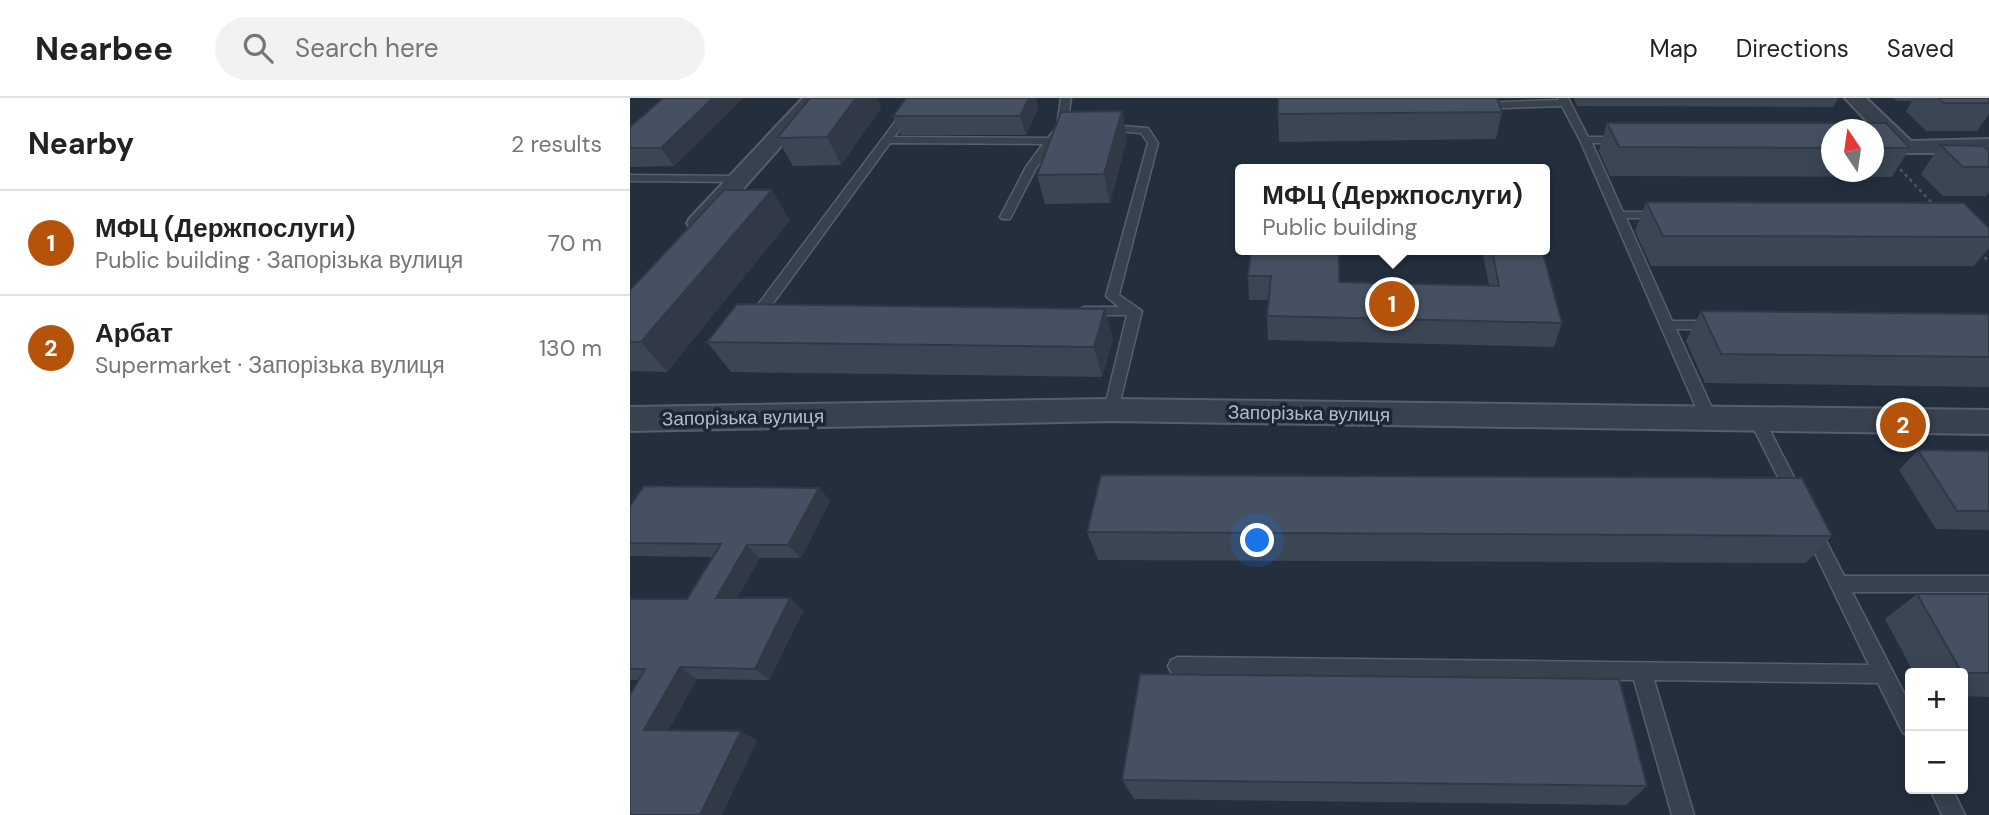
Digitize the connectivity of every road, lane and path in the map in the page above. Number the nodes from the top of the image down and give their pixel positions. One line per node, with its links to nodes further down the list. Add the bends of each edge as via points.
1 (814, 98): 17 (street)
2 (918, 98): 12 (lane)
3 (1066, 98): 7 (lane)
4 (1855, 98): 14 (street)
5 (1564, 100): 6 (lane); 10 (lane)
6 (1464, 106)
7 (1062, 127): 8 (lane); 13 (lane)
8 (1076, 127)
9 (1089, 128): 26 (lane, via 1144,130 1153,143 1112,296)
10 (1585, 140): 11 (lane); 19 (lane)
11 (1640, 140)
12 (888, 141): 13 (lane); 29 (lane, via 770,309)
13 (1051, 141): 21 (lane, via 1031,167)
14 (1895, 143): 15 (street); 18 (path, via 1891,161)
15 (1989, 146)
16 (630, 178): 17 (lane)
17 (741, 179): 22 (street)
18 (1936, 207)
19 (1618, 215): 20 (lane); 27 (lane)
20 (1672, 215)
21 (1006, 217)
22 (685, 238)
23 (1971, 243): 24 (path)
24 (1989, 262)
25 (1066, 311): 26 (lane)
26 (1135, 311): 30 (lane)
27 (1667, 325): 28 (lane); 32 (lane)
28 (1723, 325)
29 (746, 331)
30 (1111, 410): 31 (street, Запорізька вулиця); 32 (street, Запорізька вулиця)
31 (630, 419)
32 (1709, 419): 33 (street, Запорізька вулиця)
33 (1757, 419): 34 (street, Запорізька вулиця); 35 (lane)
34 (1989, 422)
35 (1839, 584): 36 (lane); 39 (lane)
36 (1989, 584)
37 (1178, 666): 38 (lane)
38 (1641, 671): 39 (lane); 42 (lane)
39 (1884, 674): 40 (lane)
40 (1905, 716)
41 (1944, 794): 43 (lane)
42 (1683, 815)
43 (1954, 815)

